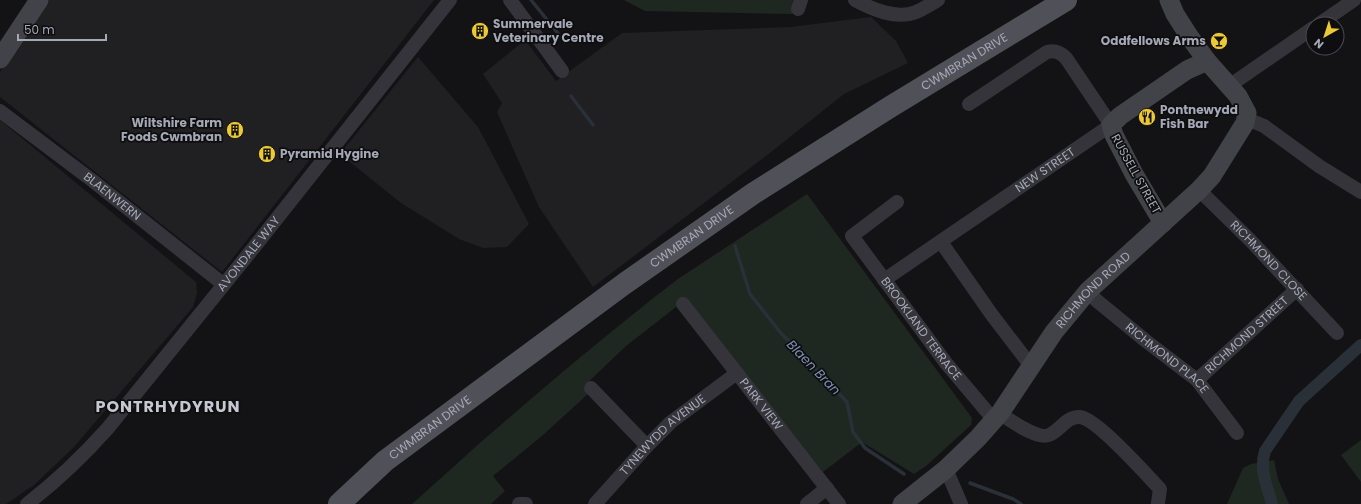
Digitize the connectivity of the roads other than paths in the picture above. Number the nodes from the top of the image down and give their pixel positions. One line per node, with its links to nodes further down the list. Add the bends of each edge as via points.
1 (39, 0): 11 (street)
2 (450, 0): 25 (street, AVONDALE WAY)
3 (510, 0): 13 (street)
4 (855, 0): 5 (street, via 886,13 906,15)
5 (938, 0)
6 (1066, 0): 41 (main road, CWMBRAN DRIVE, via 890,107 735,207 624,284 392,456)
7 (1169, 0): 12 (street, via 1175,14)
8 (1354, 0): 9 (street)
9 (1330, 16)
10 (1305, 34): 14 (street)
11 (0, 59)
12 (1207, 61): 14 (street); 18 (street, NEW STREET, via 1187,70 1120,116)
13 (562, 71)
14 (1229, 86): 17 (street, via 1245,107)
15 (968, 104): 18 (street, via 1052,50 1066,58)
16 (0, 110): 25 (street, BLAENWERN)
17 (1247, 119): 19 (street, RICHMOND ROAD, via 1212,176); 20 (street, via 1264,126 1319,166)
18 (1111, 125): 22 (street, RUSSELL STREET, via 1134,174); 23 (street, NEW STREET)
19 (1199, 190): 22 (street, RICHMOND ROAD); 26 (street, RICHMOND CLOSE)
20 (1361, 192)
21 (897, 202): 24 (street, BROOKLAND TERRACE, via 852,236)
22 (1163, 223): 27 (street, RICHMOND ROAD)
23 (941, 242): 24 (street, NEW STREET); 30 (street)
24 (884, 280): 34 (street, BROOKLAND TERRACE, via 946,363)
25 (224, 284): 39 (street, AVONDALE WAY, via 108,428 64,474)
26 (1297, 289): 29 (street, RICHMOND CLOSE); 32 (street, RICHMOND STREET)
27 (1088, 291): 30 (street, RICHMOND ROAD, via 1054,332); 32 (street, RICHMOND PLACE, via 1101,305)
28 (683, 304): 31 (street, PARK VIEW)
29 (1337, 333)
30 (1031, 366): 34 (street, RICHMOND ROAD)
31 (737, 373): 36 (street, TYNEWYDD AVENUE, via 671,422); 38 (street, PARK VIEW)
32 (1197, 380): 35 (street, RICHMOND PLACE)
33 (592, 388): 36 (street)
34 (997, 416): 37 (street, RICHMOND ROAD); 40 (street, BROOKLAND TERRACE, via 1042,436 1050,435 1072,418 1082,417 1092,422 1160,489)
35 (1237, 433)
36 (647, 446): 44 (street, TYNEWYDD AVENUE)
37 (946, 469): 47 (street, RICHMOND ROAD); 48 (street)
38 (827, 488): 45 (street); 46 (street, PARK VIEW)
39 (32, 500)
40 (1158, 503)
41 (339, 504)
42 (519, 504): 43 (street)
43 (526, 504)
44 (595, 504)
45 (807, 504)
46 (839, 504)
47 (902, 504)
48 (961, 504)

